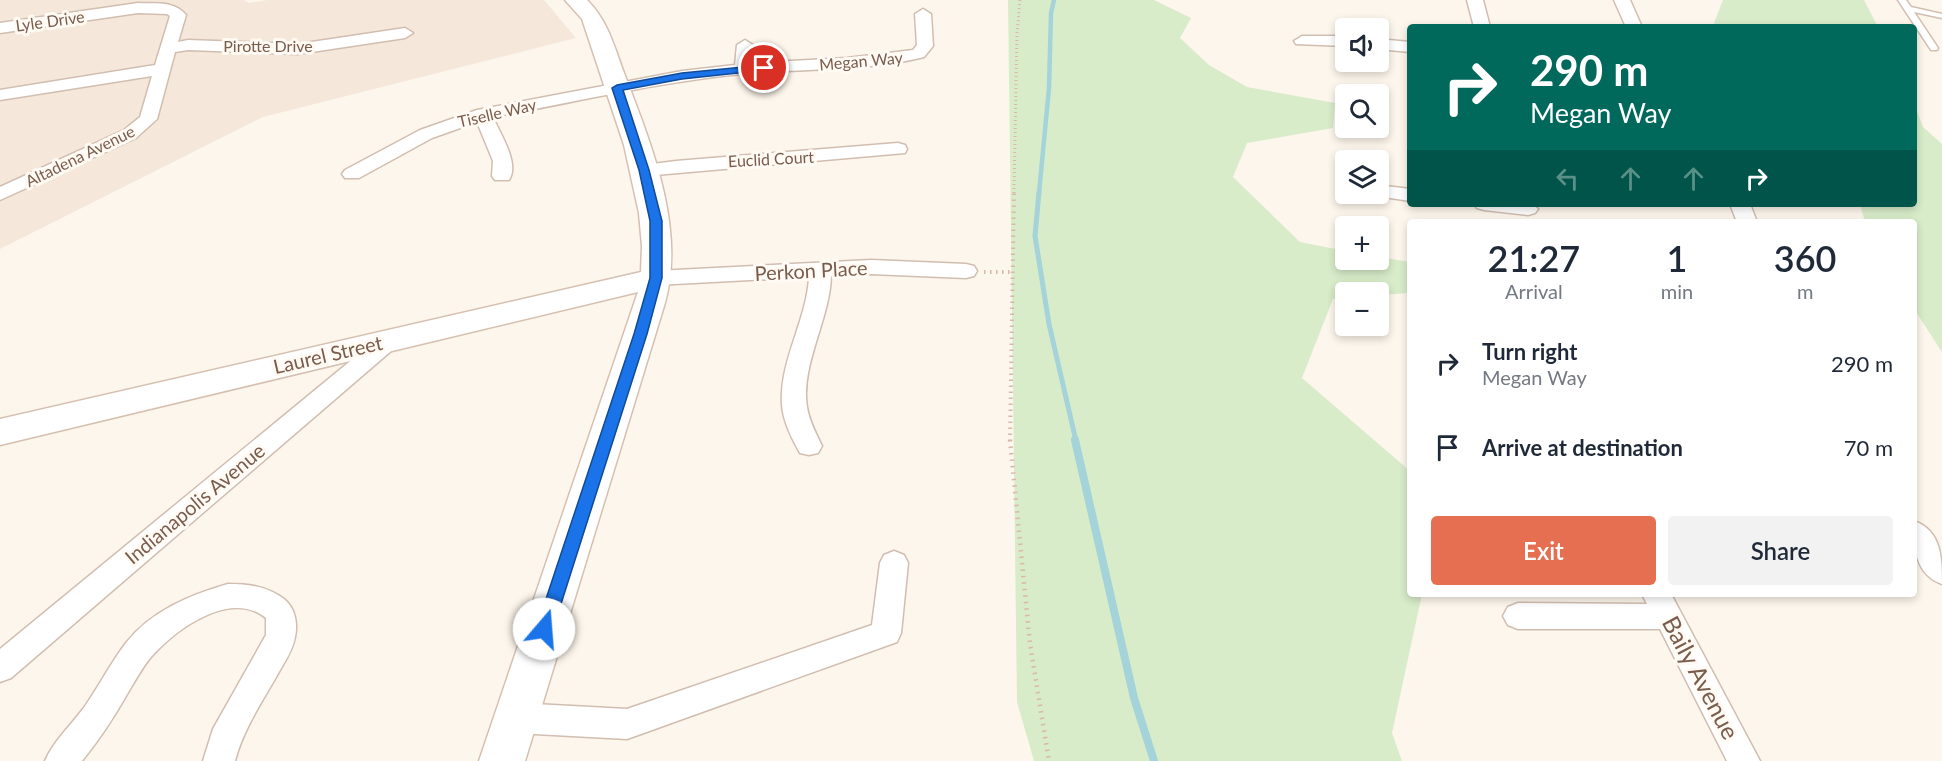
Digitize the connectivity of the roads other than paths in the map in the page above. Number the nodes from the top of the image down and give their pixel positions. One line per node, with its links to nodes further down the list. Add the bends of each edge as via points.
1 (575, 0): 22 (main road, via 592,17)
2 (1475, 0): 9 (street)
3 (1622, 0): 10 (street)
4 (1902, 0): 6 (lane)
5 (171, 9): 11 (street, Lyle Drive, via 138,8); 19 (street, Altadena Avenue, via 178,15)
6 (1909, 9): 8 (lane); 18 (lane)
7 (923, 14): 21 (street, Megan Way, via 926,46 918,54)
8 (1942, 16)
9 (1481, 24)
10 (1633, 24)
11 (0, 28)
12 (405, 33): 19 (street, Pirotte Drive, via 297,50 188,45)
13 (1302, 41): 14 (street)
14 (1335, 41)
15 (745, 45): 21 (street)
16 (1389, 45): 17 (street)
17 (1407, 46)
18 (1934, 48)
19 (167, 49): 20 (street, Altadena Avenue)
20 (163, 69): 23 (street); 30 (street, Altadena Avenue, via 148,119 139,127)
21 (743, 69): 22 (street, Megan Way)
22 (617, 88): 24 (street, Tiselle Way); 26 (main road)
23 (0, 95)
24 (483, 114): 27 (street, Tiselle Way, via 426,134); 28 (street, via 502,161)
25 (898, 148): 26 (street, Euclid Court)
26 (644, 170): 38 (main road, via 656,221)
27 (352, 174)
28 (502, 176)
29 (0, 178): 30 (street)
30 (31, 179): 32 (street, Altadena Avenue)
31 (1389, 192): 33 (street)
32 (0, 194)
33 (1407, 195)
34 (1501, 207): 35 (street)
35 (1529, 212)
36 (820, 270): 37 (street, Perkon Place, via 871,267); 38 (street, Perkon Place); 41 (street, via 821,290 797,373 794,404)
37 (966, 271)
38 (656, 278): 39 (main road, Laurel Street); 48 (main road)
39 (390, 340): 40 (main road, Laurel Street); 47 (street, Indianapolis Avenue)
40 (0, 432)
41 (809, 446)
42 (1917, 536): 44 (street)
43 (894, 563): 48 (street, via 886,633 627,724)
44 (1942, 572)
45 (1662, 606): 46 (street); 52 (street, Baily Avenue)
46 (1518, 616)
47 (0, 668)
48 (516, 718): 51 (main road)
49 (61, 761): 50 (street, via 93,721 140,647 190,609 223,597 253,596 280,614 281,635 224,740)
50 (219, 761)
51 (502, 761)
52 (1744, 761)

